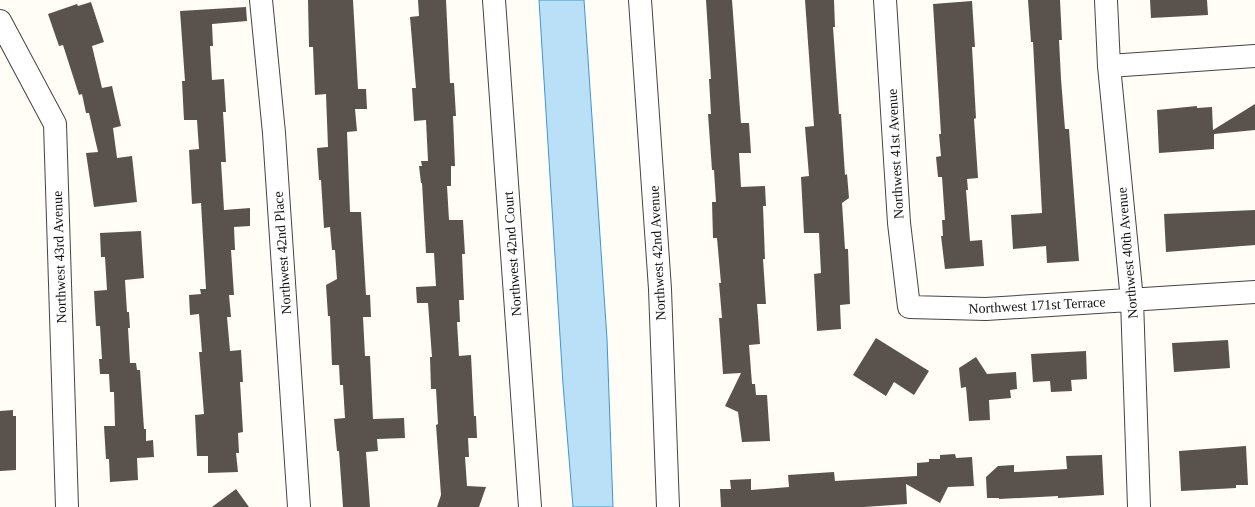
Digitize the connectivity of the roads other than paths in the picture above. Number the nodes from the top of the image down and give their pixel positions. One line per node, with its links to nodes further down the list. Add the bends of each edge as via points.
1 (261, 0): 13 (street, Northwest 42nd Place, via 275,143)
2 (494, 0): 14 (street, Northwest 42nd Court)
3 (640, 0): 15 (street, Northwest 42nd Avenue, via 660,289)
4 (885, 0): 11 (street, Northwest 41st Avenue, via 899,223)
5 (1106, 0): 8 (street, Northwest 40th Avenue)
6 (0, 21): 12 (street, Northwest 43rd Avenue, via 55,124)
7 (1255, 56): 8 (street)
8 (1109, 66): 10 (street, Northwest 40th Avenue)
9 (1255, 292): 10 (street, Northwest 171st Terrace)
10 (1132, 300): 11 (street, Northwest 171st Terrace, via 986,309); 16 (street, Northwest 40th Avenue)
11 (909, 307)
12 (67, 507)
13 (299, 507)
14 (530, 507)
15 (668, 507)
16 (1139, 507)

